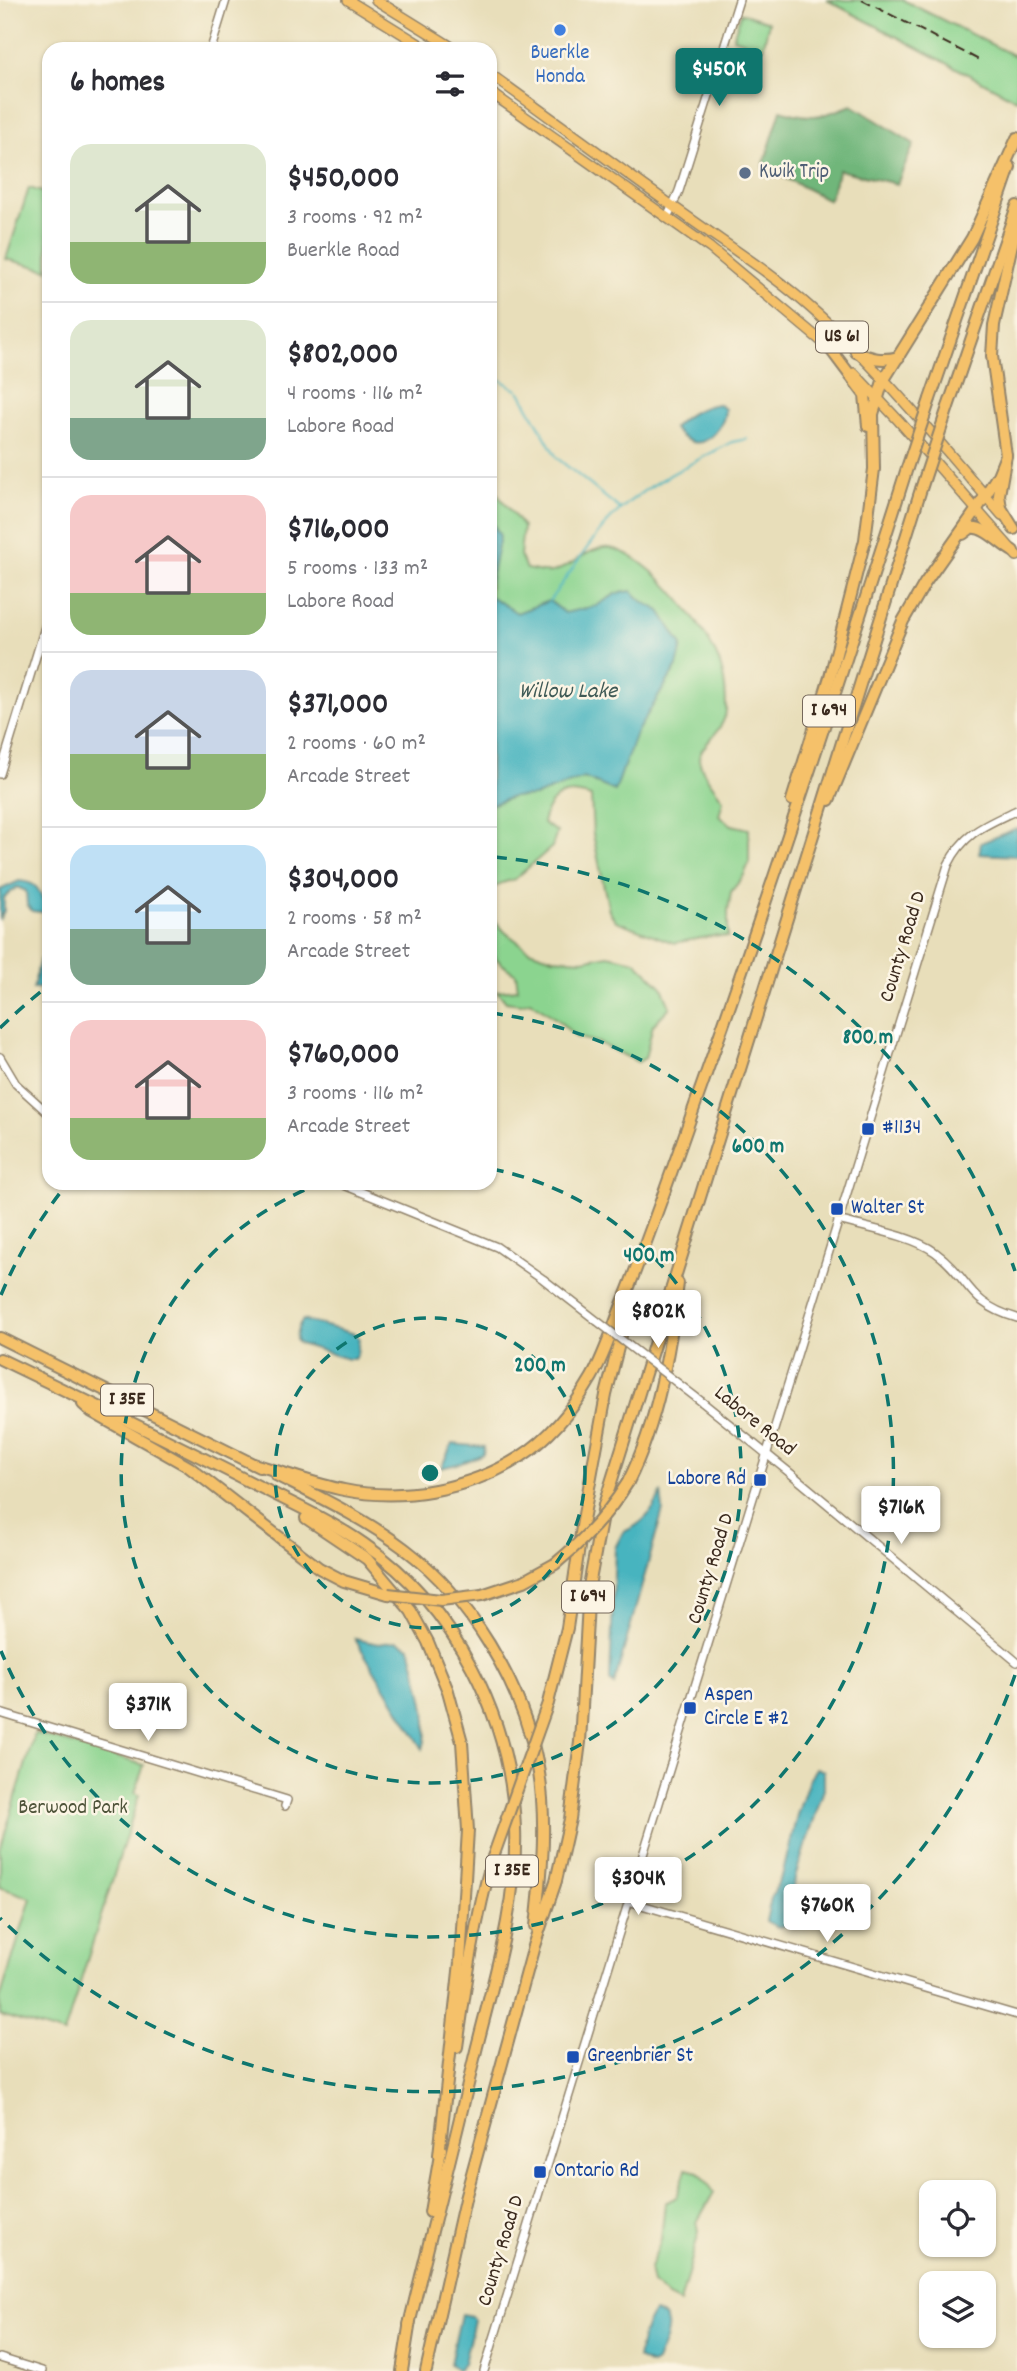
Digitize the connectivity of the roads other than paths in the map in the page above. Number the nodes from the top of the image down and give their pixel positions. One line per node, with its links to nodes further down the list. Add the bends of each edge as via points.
1 (226, 0): 6 (street)
2 (348, 0): 5 (main road)
3 (376, 0): 9 (main road)
4 (739, 0): 14 (street)
5 (392, 28): 7 (main road); 8 (main road, via 400,27)
6 (213, 42)
7 (415, 42)
8 (422, 42)
9 (444, 42)
10 (497, 79): 14 (main road, US 61)
11 (497, 97): 16 (main road, US 61)
12 (1017, 138): 20 (highway, via 972,238)
13 (1017, 148): 34 (highway, I 694, bridge, via 929,399)
14 (673, 206): 16 (street); 19 (main road, US 61, via 773,276)
15 (1017, 206): 33 (highway, I 694, bridge, via 920,489)
16 (667, 218): 18 (main road, US 61, via 731,264)
17 (1017, 222): 23 (highway, via 994,325 992,356)
18 (829, 347): 22 (main road, US 61); 25 (highway, via 864,395)
19 (856, 352): 20 (highway, via 884,361); 21 (main road, US 61)
20 (899, 357): 21 (highway)
21 (883, 381): 22 (highway); 24 (main road, US 61)
22 (878, 398): 25 (highway, via 873,414); 26 (main road, US 61)
23 (1006, 455): 24 (highway); 27 (highway, via 999,495)
24 (985, 495): 26 (highway); 27 (main road, US 61)
25 (871, 498): 34 (highway, via 865,540 830,677)
26 (977, 509): 28 (highway); 29 (main road, US 61)
27 (1015, 531)
28 (944, 554): 29 (highway, via 965,531 976,527); 33 (highway, via 903,621)
29 (1015, 554)
30 (42, 637): 31 (street)
31 (0, 774)
32 (1017, 810): 38 (street, County Road D, via 965,838 948,865)
33 (814, 831): 40 (highway, I 694)
34 (748, 954): 39 (highway, I 694)
35 (0, 1057): 36 (street, via 16,1084)
36 (42, 1108)
37 (356, 1190): 45 (street, Labore Road, bridge, via 497,1247)
38 (838, 1220): 41 (street, via 927,1247 980,1302); 45 (street, County Road D)
39 (643, 1253): 46 (highway, via 593,1375 553,1430 521,1457 450,1487 410,1494 344,1490); 54 (highway, I 694, bridge, via 606,1395 567,1628 548,1703 481,1896)
40 (682, 1256): 44 (highway, bridge, via 661,1383 628,1482 591,1532 555,1564 524,1581 482,1595 441,1600 388,1594 344,1581 319,1568 189,1467 92,1412); 52 (highway, I 694, via 604,1505 589,1586 574,1795 556,1881)
41 (1017, 1318)
42 (0, 1338): 46 (highway, I 35E)
43 (0, 1359): 44 (highway, I 35E)
44 (70, 1393): 47 (highway, I 35E)
45 (766, 1454): 48 (street, Labore Road); 51 (street, County Road D)
46 (253, 1464): 52 (highway, I 35E, via 356,1515 407,1550 478,1626 505,1671 524,1716 542,1799 543,1864)
47 (285, 1500): 54 (highway, via 367,1559 411,1611 448,1691 462,1742 468,1830 460,1962); 55 (highway, I 35E, via 364,1544 403,1575 438,1613 469,1662 507,1760 515,1828 511,1895)
48 (1017, 1662)
49 (0, 1713): 50 (street, via 287,1800)
50 (285, 1806)
51 (628, 1901): 53 (street); 60 (street, County Road D)
52 (534, 1946): 59 (highway, I 35E, via 465,2199)
53 (1017, 2014)
54 (439, 2155): 55 (highway, I 694)
55 (409, 2325): 58 (highway, I 35E)
56 (0, 2358): 57 (street)
57 (42, 2371)
58 (402, 2371)
59 (426, 2371)
60 (484, 2371)

